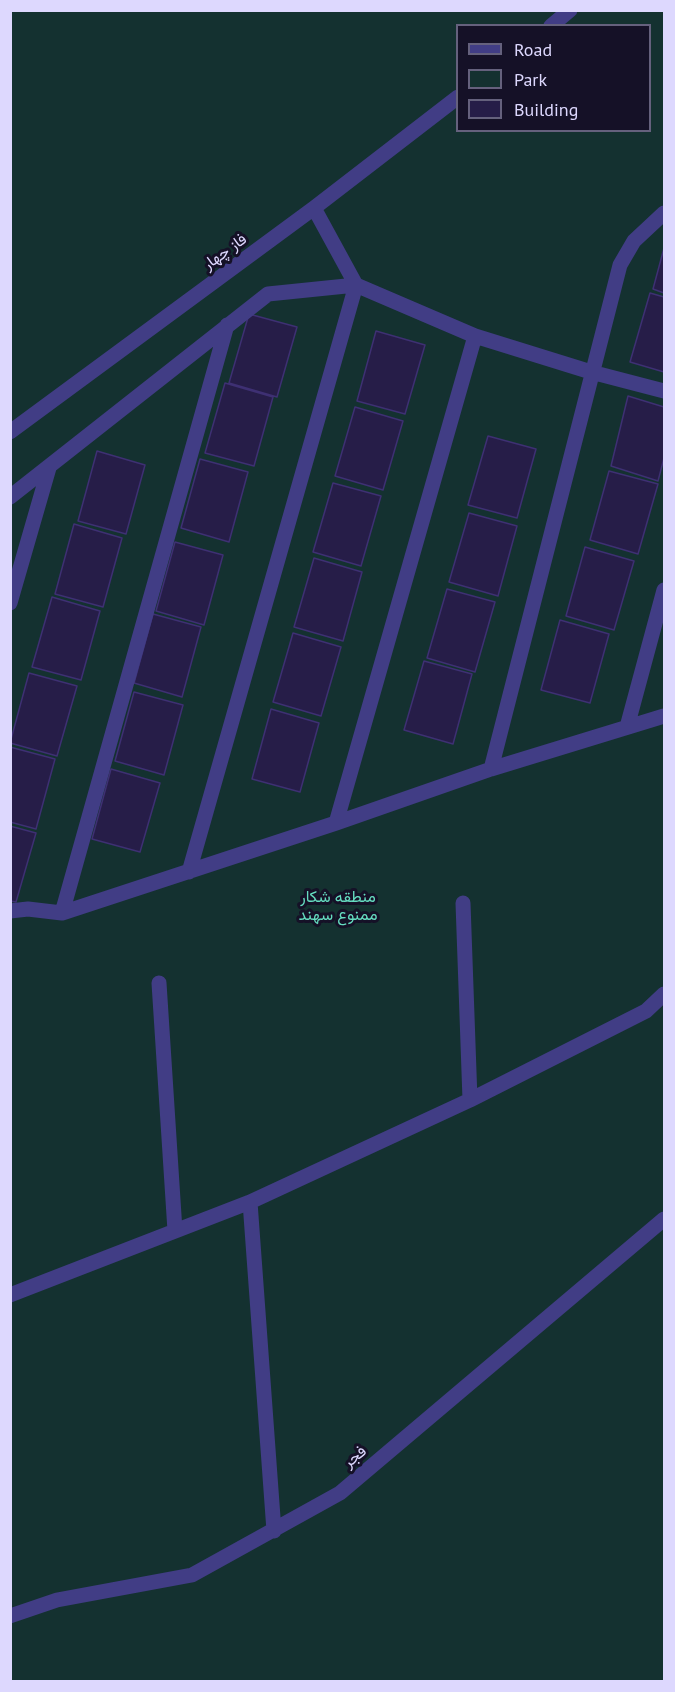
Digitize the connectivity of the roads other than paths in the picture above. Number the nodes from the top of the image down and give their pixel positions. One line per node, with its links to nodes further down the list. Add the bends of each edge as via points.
1 (570, 10): 2 (street)
2 (553, 24)
3 (456, 99): 4 (street, فاز چهار)
4 (314, 208): 6 (street); 11 (street, فاز چهار)
5 (664, 213): 9 (street, via 634,241 620,265)
6 (356, 285): 7 (street, via 268,294); 8 (street); 20 (street)
7 (227, 325): 12 (street); 23 (street)
8 (475, 336): 9 (street); 19 (street)
9 (591, 372): 10 (street); 18 (street)
10 (664, 391)
11 (10, 432)
12 (49, 468): 13 (street); 15 (street)
13 (10, 497)
14 (664, 590): 17 (street)
15 (10, 603)
16 (664, 716): 17 (street)
17 (627, 727): 18 (street)
18 (491, 769): 19 (street)
19 (336, 823): 20 (street)
20 (189, 872): 23 (street)
21 (463, 903): 26 (street)
22 (10, 911): 23 (street)
23 (62, 913)
24 (159, 983): 29 (street)
25 (664, 994): 26 (street, via 646,1011)
26 (470, 1100): 27 (street)
27 (249, 1202): 29 (street); 31 (street)
28 (664, 1219): 31 (street, فجر, via 340,1493)
29 (175, 1231): 30 (street)
30 (10, 1295)
31 (274, 1531): 32 (street, فجر, via 192,1575 57,1600)
32 (10, 1616)

